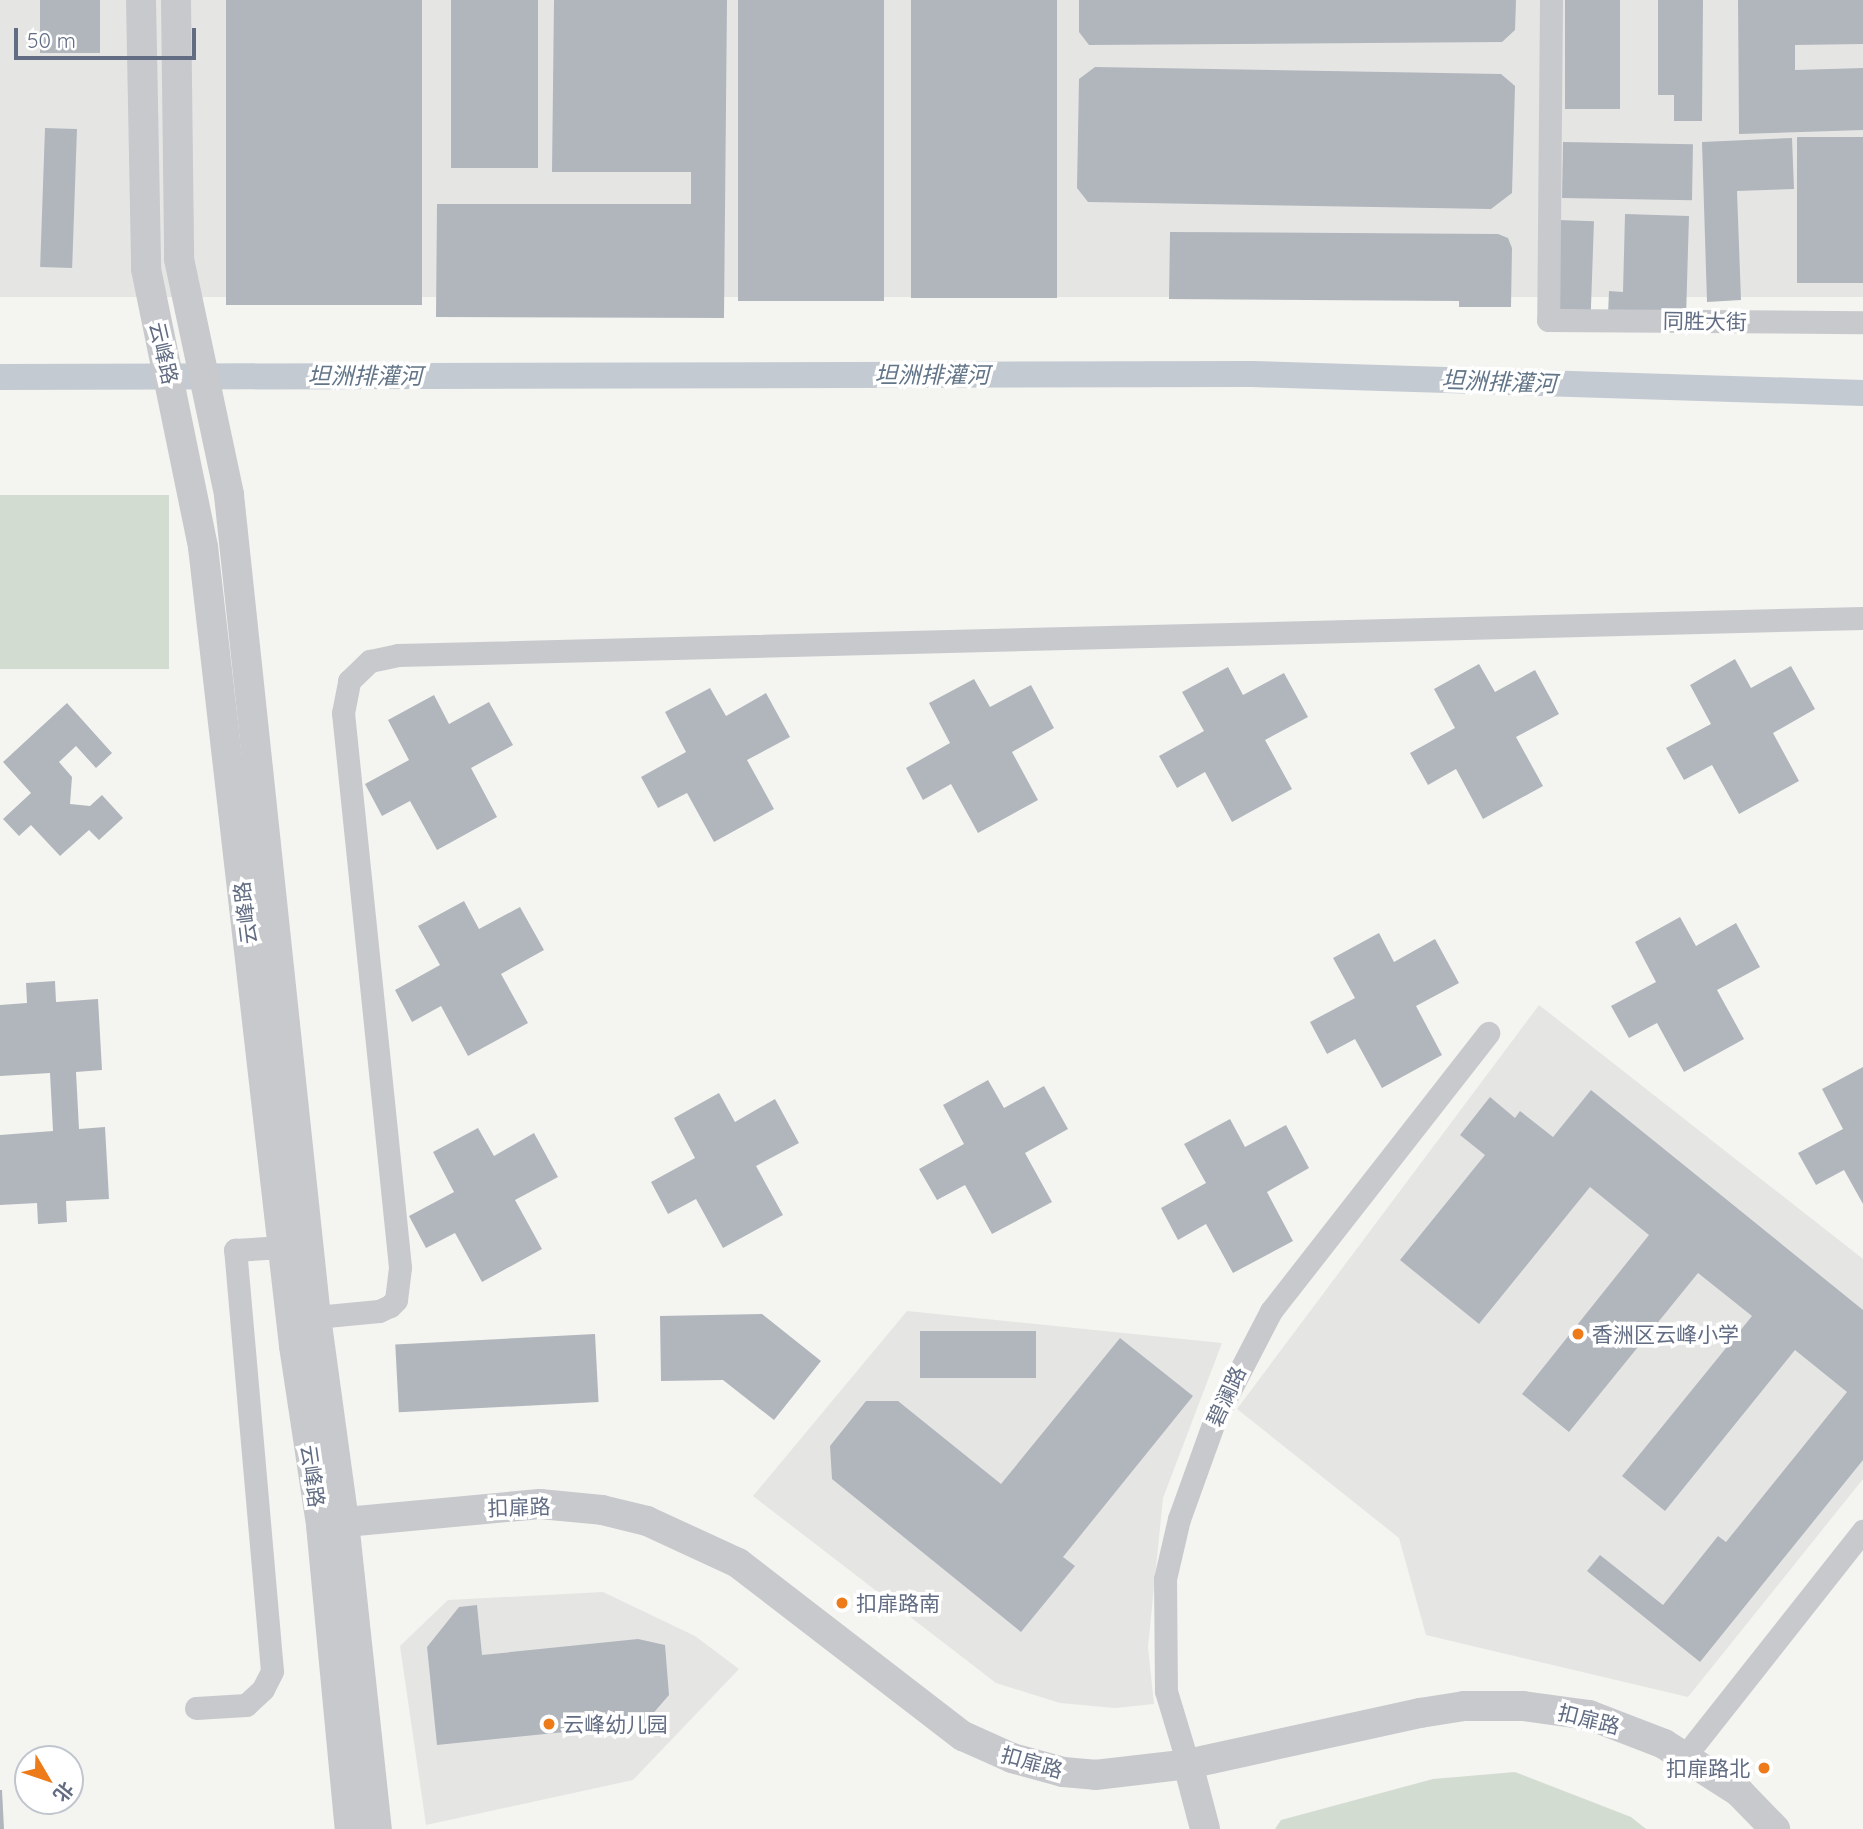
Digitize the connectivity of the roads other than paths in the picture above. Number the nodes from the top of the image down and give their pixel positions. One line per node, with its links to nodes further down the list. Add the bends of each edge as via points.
1 (142, 0): 7 (street, 云峰路, via 146,268 196,507)
2 (176, 0): 8 (street, 云峰路, via 179,259 229,495)
3 (1551, 0): 4 (street, 同胜大街, via 1548,320)
4 (1863, 322)
5 (1863, 618): 8 (street, via 398,655 370,661 349,681 343,713 400,1267 396,1300 390,1306)
6 (1488, 1032): 13 (street, 碧澜路, via 1271,1311 1215,1419 1179,1519 1165,1579 1166,1691)
7 (283, 1247): 9 (street, 云峰路); 11 (street, via 235,1250 274,1656 263,1689 246,1705)
8 (316, 1317): 9 (street, 云峰路)
9 (332, 1524): 13 (street, 扣扉路, via 540,1504 602,1510 647,1521 738,1563 922,1707 986,1748 1063,1772 1095,1775); 14 (street, 云峰路); 15 (street, 云峰路)
10 (1863, 1531): 12 (street)
11 (197, 1708)
12 (1685, 1756): 13 (street, 扣扉路, via 1589,1715 1497,1704 1420,1713); 17 (street, 扣扉路, via 1739,1792)
13 (1188, 1764): 16 (street, 碧澜路)
14 (350, 1829)
15 (377, 1829)
16 (1205, 1829)
17 (1775, 1829)

